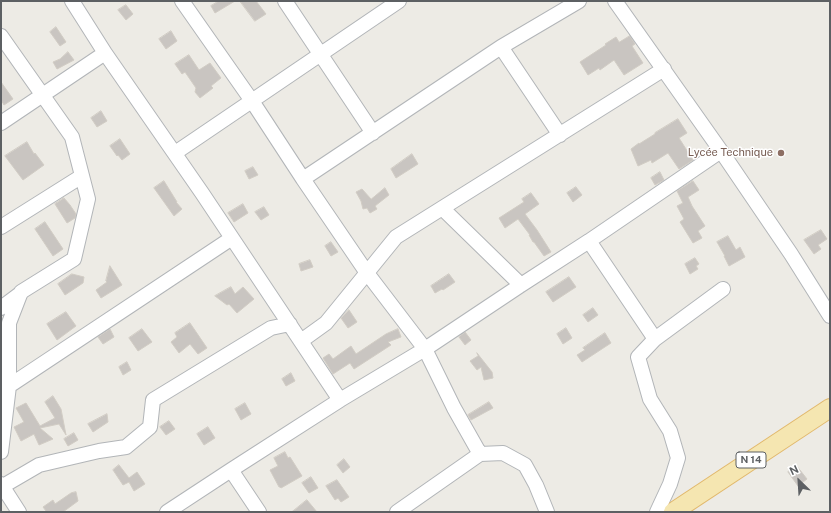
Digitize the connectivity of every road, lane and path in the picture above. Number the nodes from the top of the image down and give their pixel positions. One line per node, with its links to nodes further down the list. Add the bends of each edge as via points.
1 (72, 1): 9 (street)
2 (182, 1): 13 (street)
3 (285, 1): 10 (street)
4 (399, 1): 10 (street)
5 (578, 1): 8 (street)
6 (615, 1): 11 (street)
7 (1, 36): 12 (street)
8 (501, 47): 15 (street); 16 (street)
9 (105, 53): 12 (street); 18 (street)
10 (320, 54): 13 (street); 15 (street)
11 (664, 69): 16 (street); 17 (street)
12 (43, 95): 14 (street); 19 (street, via 72,137)
13 (252, 101): 18 (street); 20 (street)
14 (1, 122)
15 (373, 133): 20 (street)
16 (560, 135): 21 (street)
17 (721, 151): 24 (street); 30 (street)
18 (175, 153): 23 (street)
19 (82, 176): 22 (street); 28 (street, via 88,199 74,259)
20 (303, 179): 25 (street)
21 (442, 208): 25 (street, via 396,237); 26 (street)
22 (1, 227)
23 (232, 238): 31 (street); 35 (street)
24 (589, 241): 26 (street); 32 (street)
25 (367, 273): 33 (street, via 326,323); 34 (street)
26 (521, 284): 34 (street)
27 (723, 289): 32 (street)
28 (21, 292): 29 (street); 35 (street, via 9,323)
29 (1, 308)
30 (830, 316)
31 (290, 324): 33 (street); 41 (street, via 271,328 154,400 150,426 126,447 39,465)
32 (655, 339): 47 (street, via 638,357 650,399 670,431 678,458)
33 (301, 341): 36 (street)
34 (425, 349): 36 (street); 39 (street)
35 (5, 388): 38 (street)
36 (340, 400): 40 (street)
37 (830, 408): 48 (main road, N 14)
38 (1, 452)
39 (480, 454): 45 (street); 46 (street, via 503,452 525,466)
40 (231, 470): 43 (street); 44 (street)
41 (2, 485): 42 (street)
42 (19, 512)
43 (167, 512)
44 (258, 512)
45 (397, 512)
46 (547, 512)
47 (657, 512)
48 (673, 512)

